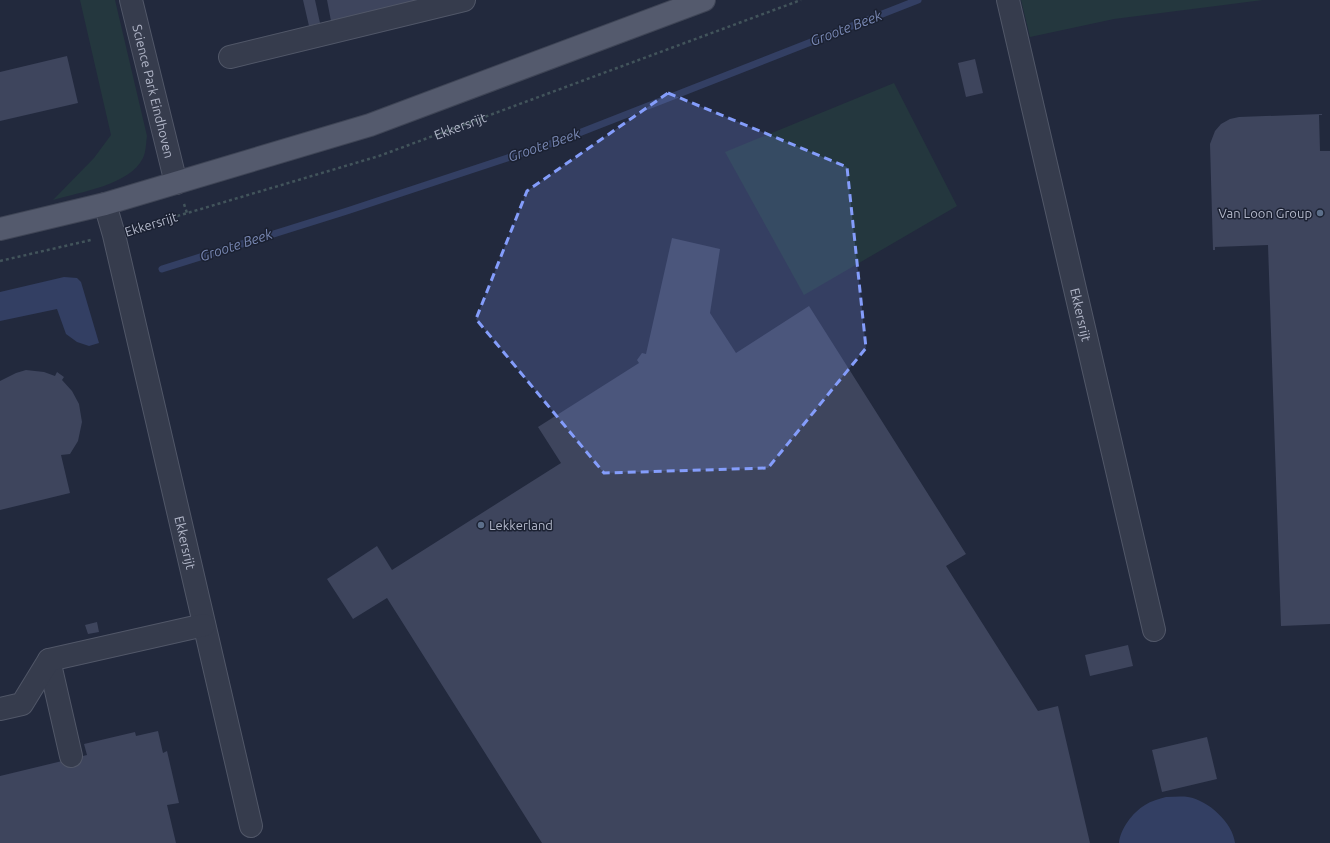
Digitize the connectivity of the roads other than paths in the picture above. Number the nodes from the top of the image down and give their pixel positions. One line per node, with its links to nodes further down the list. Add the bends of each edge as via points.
1 (131, 0): 6 (street, Science Park Eindhoven)
2 (464, 0): 5 (street)
3 (704, 0): 6 (main road, via 370,125)
4 (1008, 0): 10 (street, Ekkersrijt)
5 (230, 56)
6 (176, 183): 7 (main road)
7 (105, 204): 8 (main road); 9 (street, Ekkersrijt)
8 (0, 229)
9 (204, 625): 11 (street); 14 (street, Ekkersrijt)
10 (1154, 630)
11 (49, 660): 12 (street, via 22,704); 13 (street)
12 (0, 709)
13 (71, 756)
14 (251, 826)

